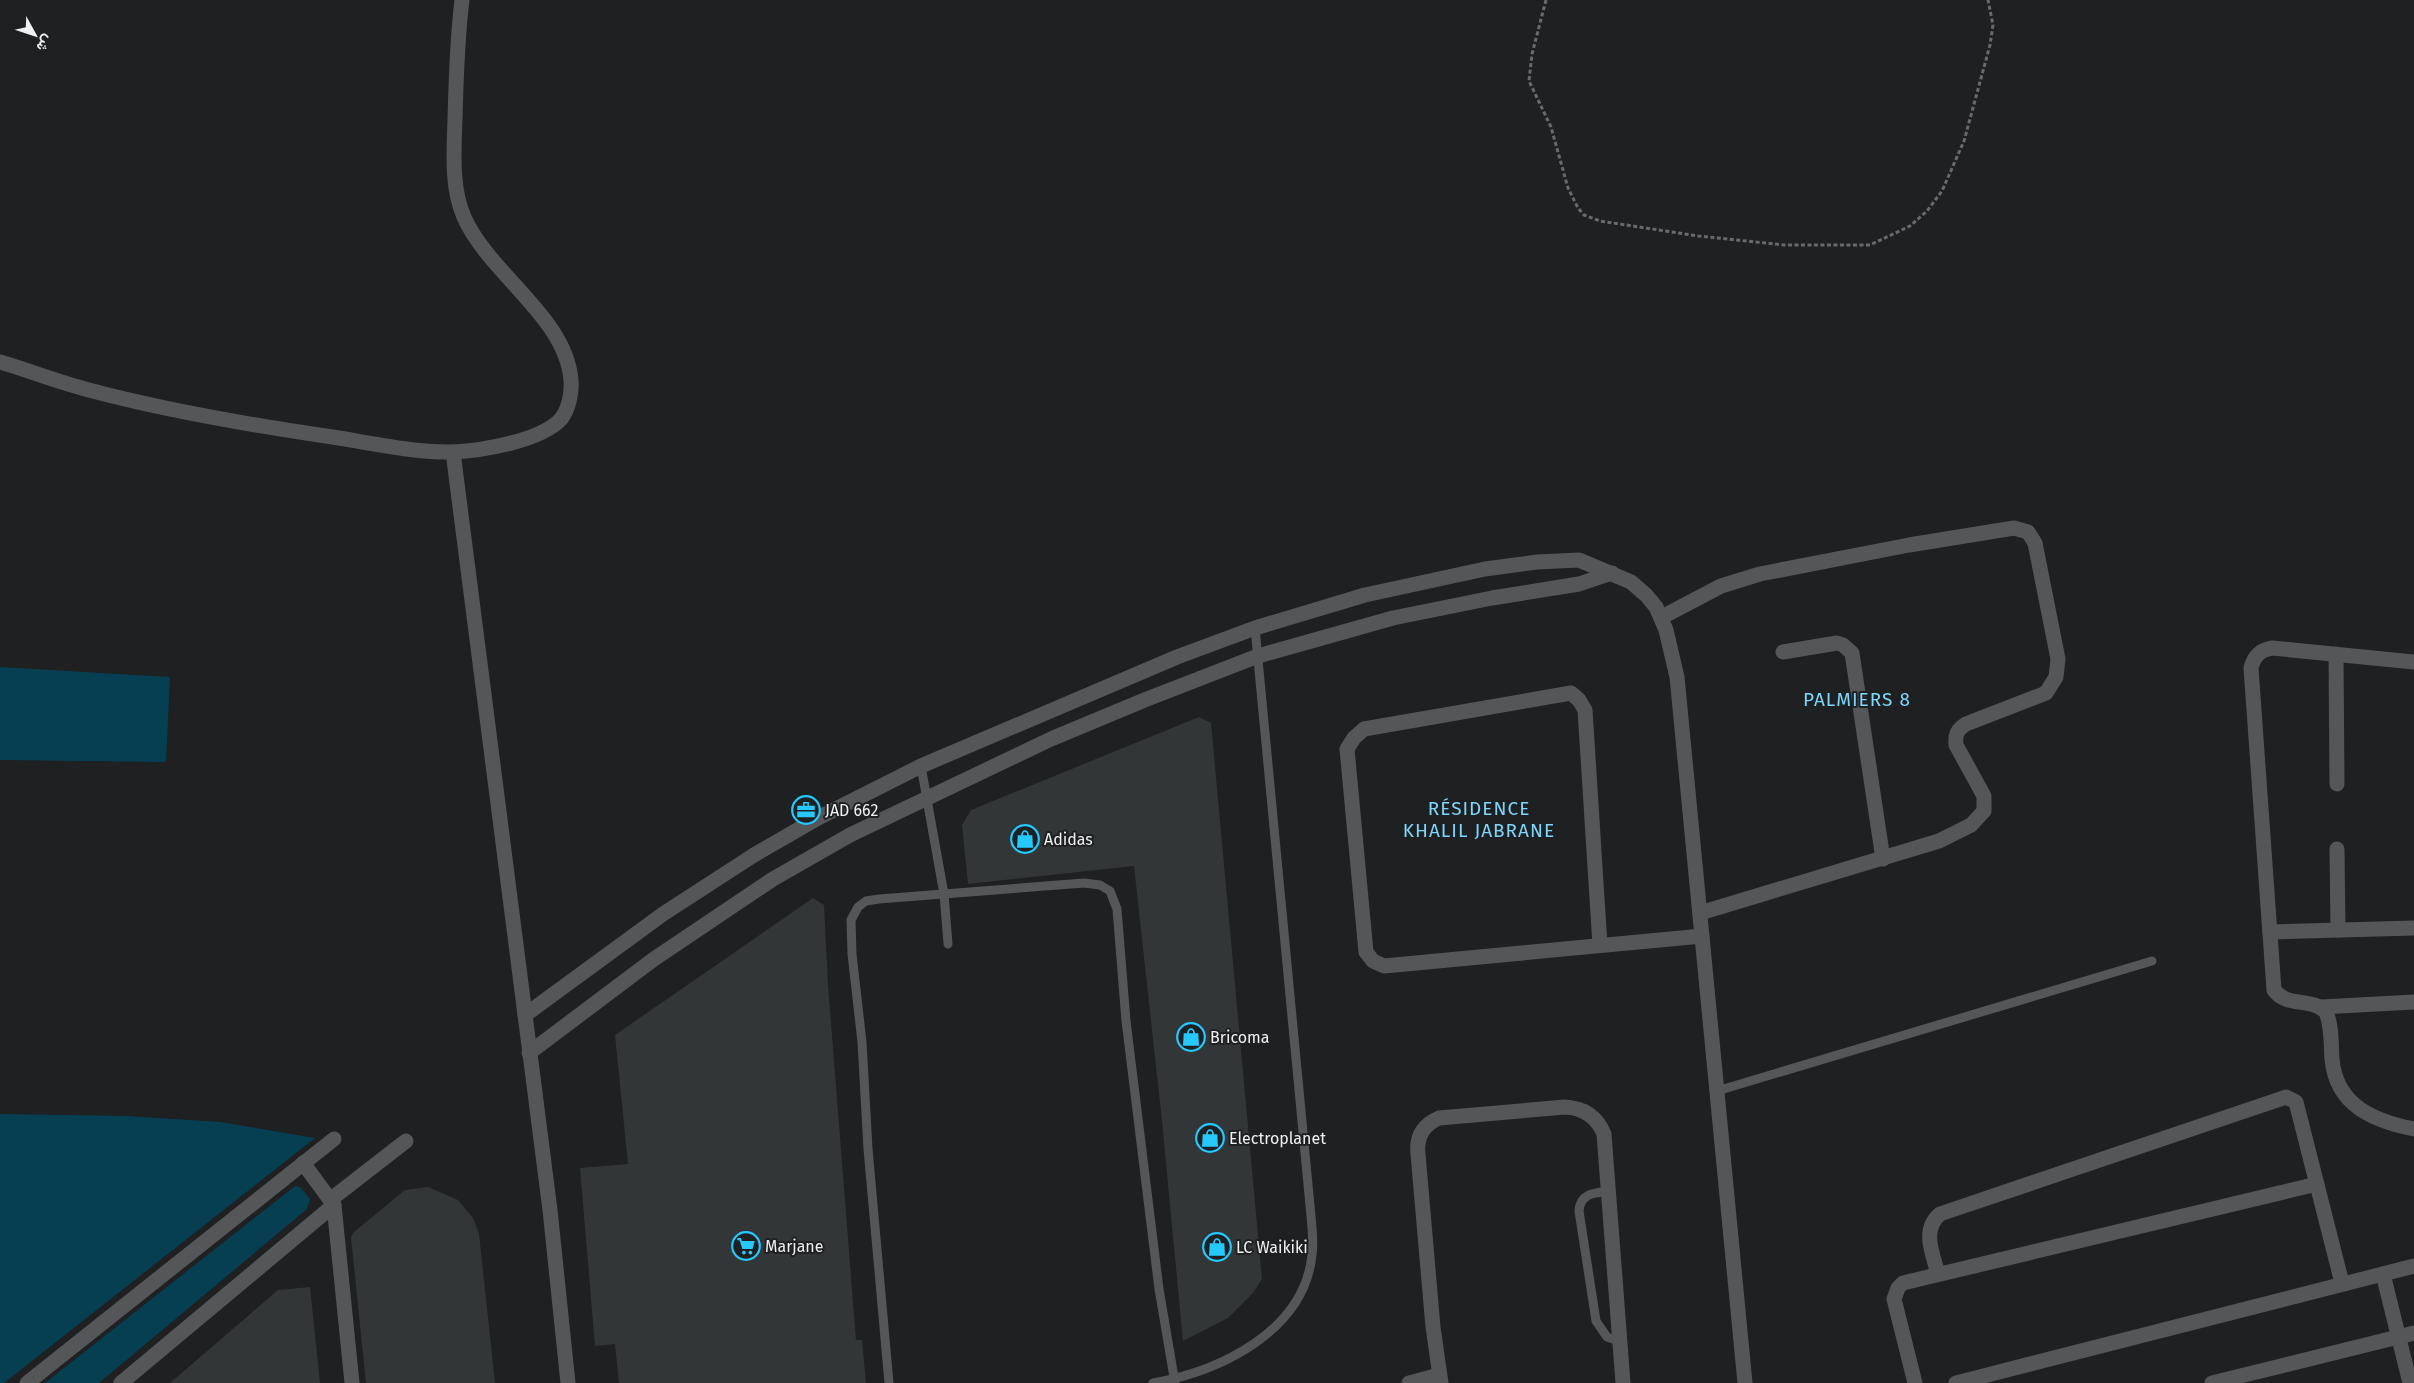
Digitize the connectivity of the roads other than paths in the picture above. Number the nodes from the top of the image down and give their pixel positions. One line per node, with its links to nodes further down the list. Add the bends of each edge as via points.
1 (462, 0): 3 (street, via 454,151 458,200 470,229 491,259 558,339 566,356 571,398 562,418 548,429 504,444)
2 (0, 362): 3 (street, via 89,390 167,408 284,430)
3 (452, 452): 27 (street)
4 (1612, 573): 5 (street, via 1631,582 1646,595); 6 (street, via 1579,560 1493,568 1365,595); 9 (street, via 1578,584 1393,618)
5 (1662, 617): 15 (street, via 1721,586 1760,574 2014,528 2028,532 2035,543 2058,659 2056,678 2046,693 1958,729 1956,745 1984,796 1984,811 1978,819 1939,841); 17 (street, via 1678,677)
6 (1255, 628): 9 (lane); 11 (street, via 1127,677)
7 (1783, 652): 15 (street, via 1837,642 1852,653)
8 (2336, 654): 10 (street); 12 (street); 20 (street, via 2272,648 2256,656 2251,668)
9 (1258, 656): 13 (street, via 1147,698); 45 (lane, via 1312,1254 1306,1281 1296,1303 1267,1335 1228,1359)
10 (2414, 662)
11 (921, 766): 13 (lane); 27 (street, via 754,854 663,914)
12 (2337, 784)
13 (927, 797): 16 (lane); 28 (street, via 850,835 773,880 654,959)
14 (2337, 850): 19 (street)
15 (1884, 859): 17 (street)
16 (944, 894): 22 (lane); 45 (lane, via 1084,882 1100,885 1114,898 1158,1280); 50 (lane, via 866,902 858,907 851,920)
17 (1700, 913): 21 (street)
18 (2414, 928): 19 (street)
19 (2338, 930): 20 (street)
20 (2270, 932): 26 (street, via 2274,990 2282,999)
21 (1702, 936): 23 (street); 29 (street)
22 (948, 944)
23 (1600, 945): 23 (street, via 1384,966 1373,961 1366,952 1346,749 1354,738 1364,730 1571,693 1585,710)
24 (2152, 961): 29 (lane)
25 (2414, 1002): 26 (street)
26 (2321, 1007): 30 (street, via 2328,1017 2335,1078 2346,1098 2366,1113)
27 (525, 1015): 28 (street)
28 (529, 1053): 49 (street)
29 (1717, 1091): 54 (street)
30 (2414, 1129)
31 (334, 1139): 33 (street)
32 (406, 1141): 36 (street)
33 (303, 1163): 36 (street); 46 (street)
34 (2317, 1184): 38 (street); 38 (street, via 2296,1102 2286,1098 1940,1214 1932,1222 1929,1233); 40 (street)
35 (1608, 1190): 43 (street); 43 (lane, via 1587,1195 1579,1211 1596,1322 1607,1337); 44 (street, via 1604,1134 1596,1120 1582,1110 1566,1107 1438,1118 1423,1129 1417,1145)
36 (332, 1202): 47 (street); 48 (street)
37 (2414, 1266): 39 (street)
38 (1938, 1274): 55 (street, via 1903,1284 1895,1293)
39 (2383, 1274): 40 (street); 42 (street)
40 (2342, 1283): 56 (street)
41 (2414, 1333): 42 (street)
42 (2398, 1336): 57 (street); 58 (street)
43 (1620, 1341): 53 (street)
44 (1440, 1379): 52 (street)
45 (1175, 1381): 51 (lane)
46 (27, 1383)
47 (121, 1383)
48 (352, 1383)
49 (568, 1383)
50 (889, 1383)
51 (1153, 1383)
52 (1409, 1383)
53 (1623, 1383)
54 (1746, 1383)
55 (1915, 1383)
56 (1956, 1383)
57 (2212, 1383)
58 (2410, 1383)

